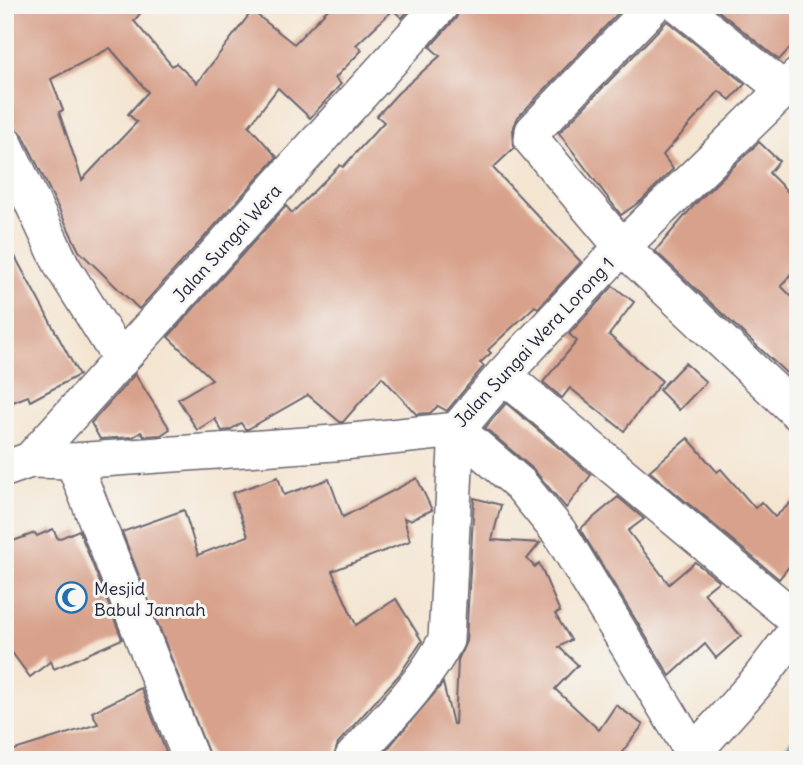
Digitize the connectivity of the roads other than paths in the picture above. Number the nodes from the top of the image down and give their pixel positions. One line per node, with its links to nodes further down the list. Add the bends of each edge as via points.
1 (442, 5): 7 (street, Jalan Sungai Wera)
2 (654, 5): 6 (street, via 531,136)
3 (680, 5): 4 (street)
4 (790, 83): 6 (street, Jalan Sungai Wera Lorong 1)
5 (5, 144): 7 (street, via 62,266)
6 (622, 247): 8 (street, Jalan Sungai Wera Lorong 1); 9 (street)
7 (121, 360): 12 (street, Jalan Sungai Wera)
8 (503, 375): 10 (street, Jalan Sungai Wera Lorong 1); 13 (street)
9 (798, 413)
10 (457, 430): 11 (street, Jalan Sungai Wera Lorong 1); 15 (street, via 520,485 552,523); 17 (street, via 446,639 434,663)
11 (72, 461): 12 (street, Jalan Sungai Wera Lorong 1); 16 (street)
12 (18, 464)
13 (798, 621)
14 (798, 628): 15 (street)
15 (690, 756)
16 (191, 760)
17 (353, 760)

